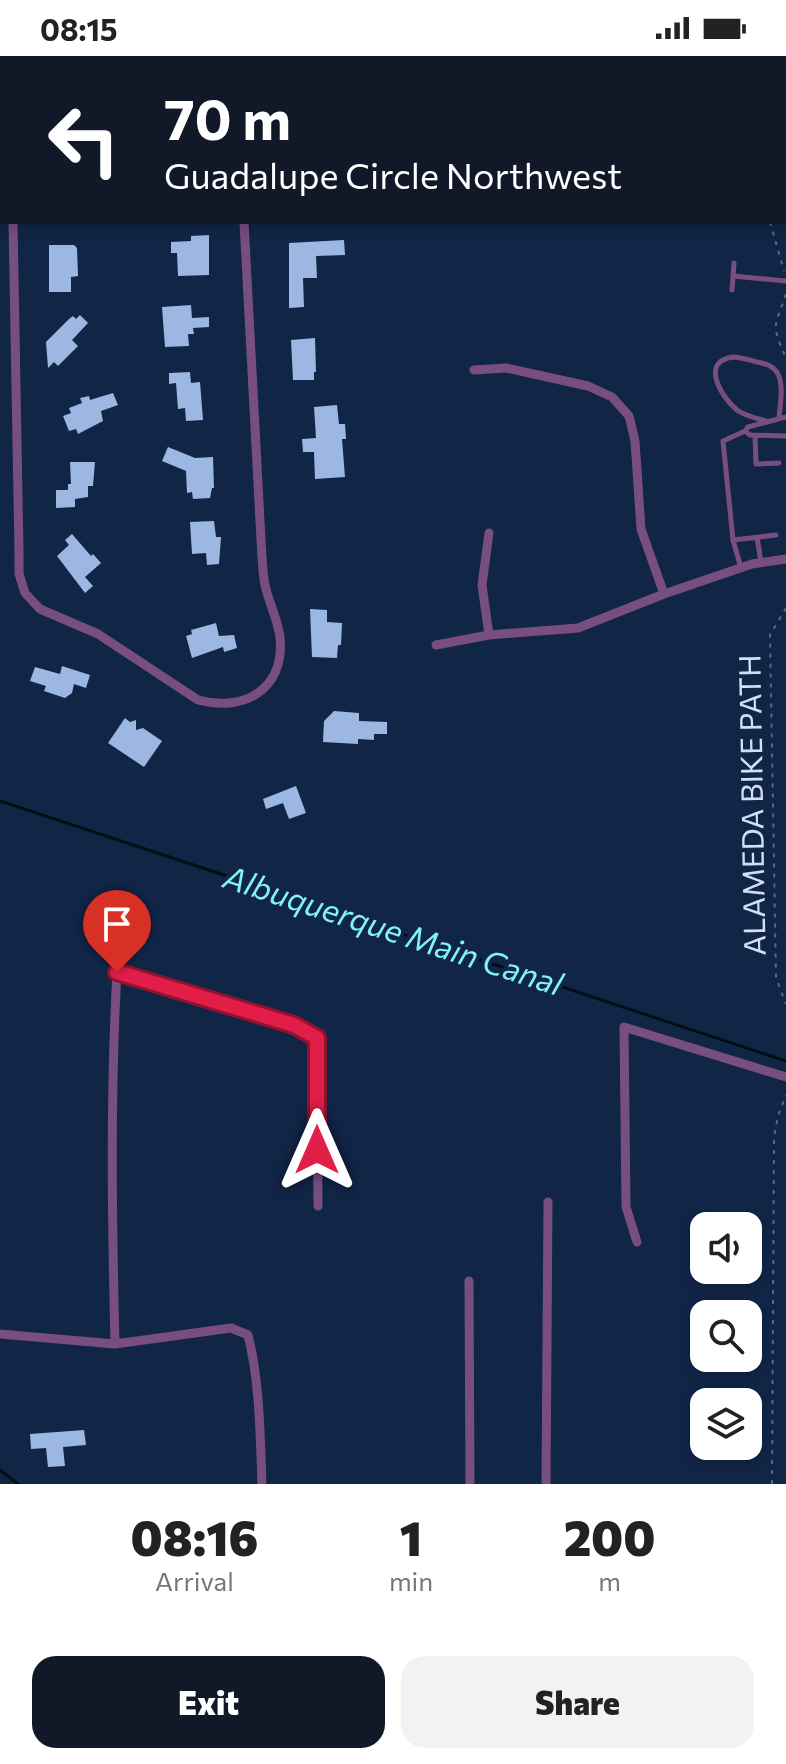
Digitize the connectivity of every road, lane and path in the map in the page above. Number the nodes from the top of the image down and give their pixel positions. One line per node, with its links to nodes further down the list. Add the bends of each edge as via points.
1 (13, 224): 2 (street, via 19,574 25,593 40,609 98,634 198,700 216,704 251,699 273,675 280,655 280,635 264,585)
2 (244, 224)
3 (771, 224): 6 (path)
4 (734, 263): 5 (lane)
5 (733, 276): 6 (lane); 7 (lane)
6 (786, 279)
7 (732, 290)
8 (786, 294): 9 (path, via 774,323)
9 (786, 358)
10 (474, 370): 24 (street, via 506,368 588,386 612,397 629,416 641,529)
11 (783, 417): 12 (lane); 12 (lane, via 781,386 771,366 734,357 724,360 716,371 716,384 726,400 740,412)
12 (766, 421): 13 (lane)
13 (745, 431): 14 (lane); 20 (lane, via 723,441)
14 (755, 435): 15 (lane); 16 (lane, via 756,464)
15 (786, 436)
16 (779, 463)
17 (489, 533): 26 (street, via 482,585)
18 (776, 535): 19 (lane)
19 (757, 537): 20 (lane); 22 (lane)
20 (733, 540): 23 (lane)
21 (786, 559): 22 (street)
22 (761, 562): 23 (street)
23 (741, 568): 24 (street)
24 (664, 594): 26 (street, via 578,628)
25 (786, 608): 28 (path, ALAMEDA BIKE PATH, via 770,635 776,978)
26 (489, 635): 27 (street)
27 (436, 645)
28 (786, 1004)
29 (786, 1077): 33 (street, via 624,1027 626,1207)
30 (786, 1095): 40 (path, via 774,1137)
31 (548, 1202): 39 (street)
32 (318, 1206): 36 (street, via 317,1038 294,1025 117,972 111,1154)
33 (637, 1242)
34 (469, 1281): 38 (street)
35 (0, 1334): 36 (street)
36 (115, 1344): 37 (street, via 231,1328 248,1335 259,1405)
37 (262, 1484)
38 (470, 1484)
39 (546, 1484)
40 (772, 1484)

